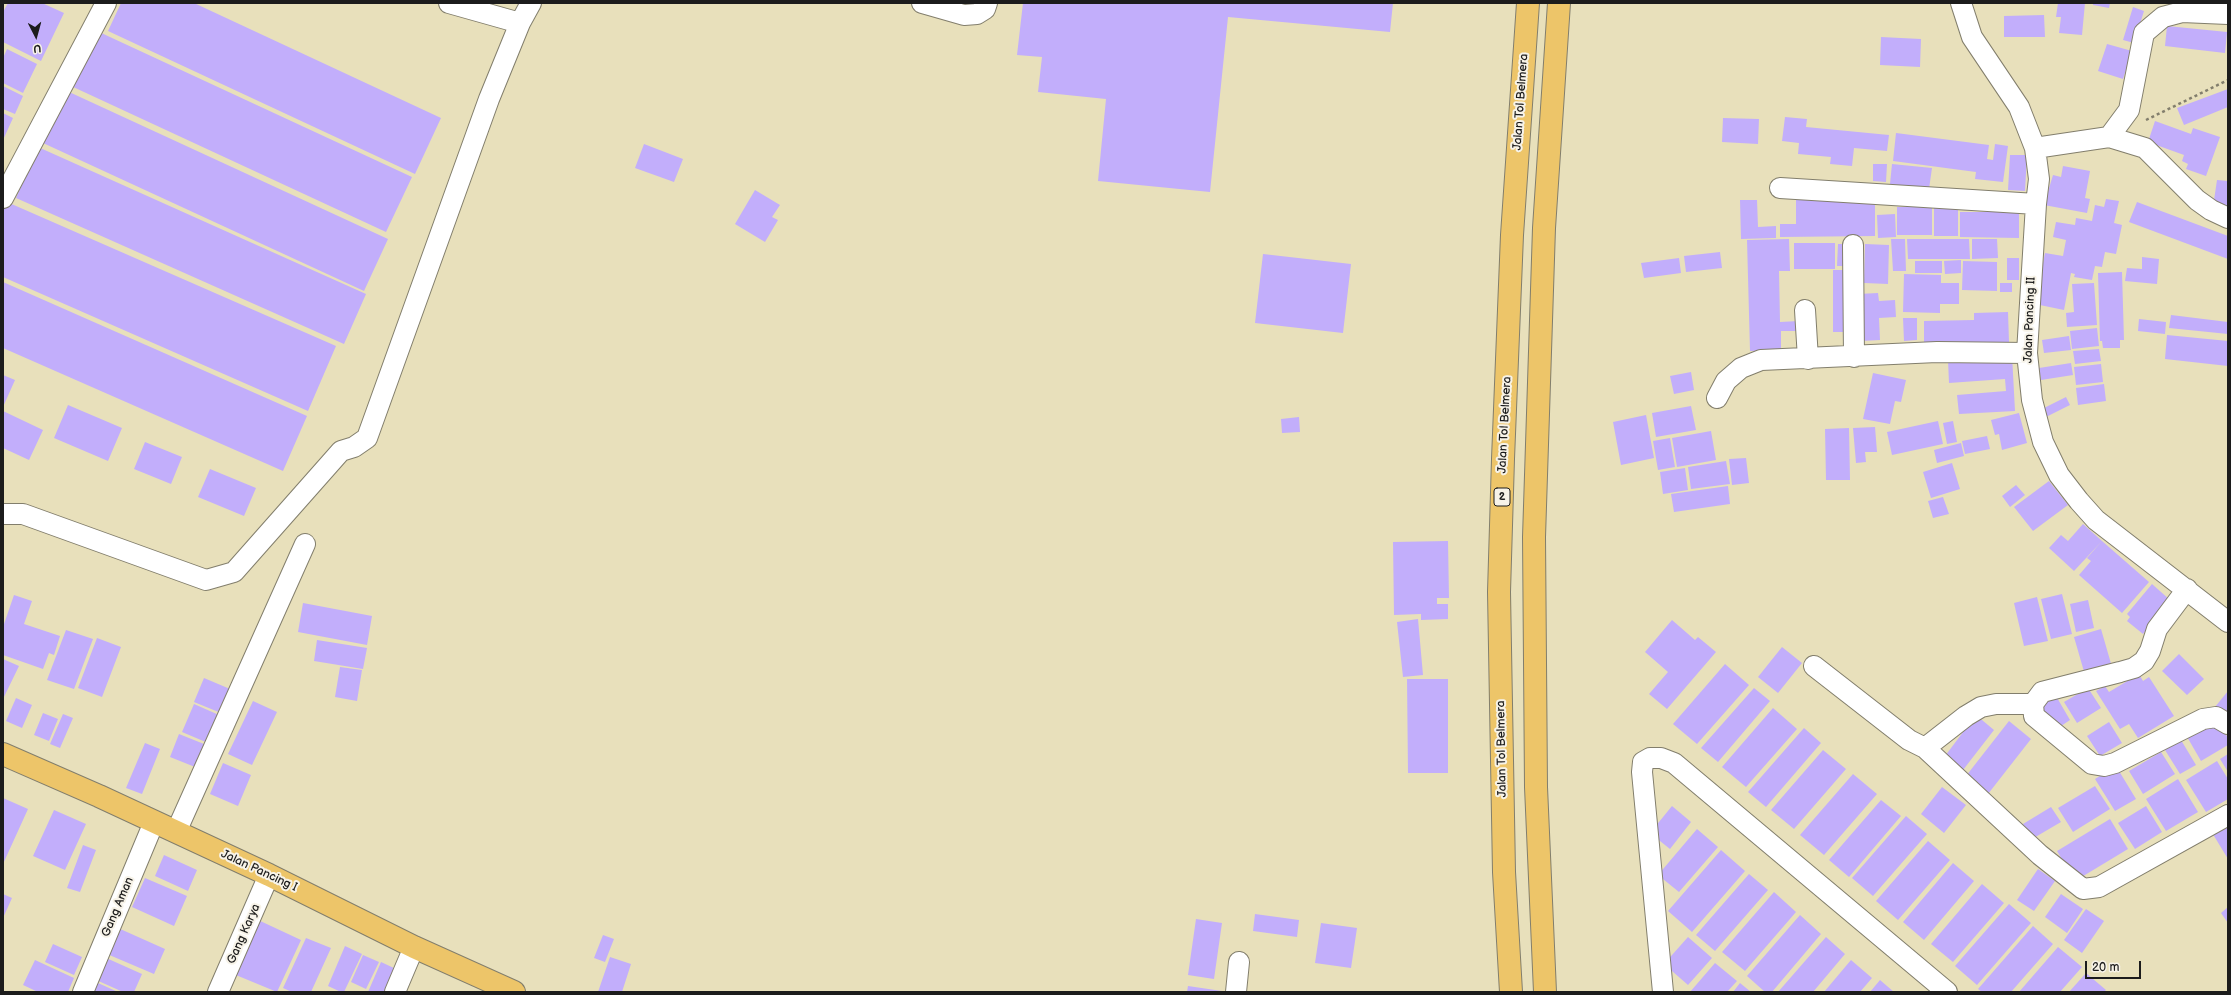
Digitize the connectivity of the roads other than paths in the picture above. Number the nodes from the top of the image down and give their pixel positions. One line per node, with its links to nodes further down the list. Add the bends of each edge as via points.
1 (106, 3): 14 (street)
2 (449, 3): 10 (street)
3 (531, 3): 10 (street)
4 (922, 3): 5 (street, via 964,15 977,14 985,9)
5 (987, 3)
6 (1528, 3): 43 (main road, Jalan Tol Belmera / 2, via 1512,235 1499,592 1504,872)
7 (1559, 3): 44 (main road, via 1545,221 1534,537 1536,787)
8 (1961, 3): 12 (street, Jalan Pancing II, via 1972,38 2019,107)
9 (2228, 14): 11 (street, via 2182,12 2163,17 2144,33 2129,110)
10 (520, 23): 23 (street, via 489,99 367,438 354,447 341,451 234,572 206,580 23,514)
11 (2109, 137): 12 (street); 16 (street, via 2145,148 2198,200)
12 (2035, 148): 15 (street, Jalan Pancing II, via 2039,179)
13 (1780, 188): 15 (street)
14 (3, 198)
15 (2036, 204): 19 (street, Jalan Pancing II)
16 (2228, 218)
17 (1853, 245): 20 (street)
18 (1805, 310): 21 (street)
19 (2027, 354): 20 (street, via 1937,352); 25 (street, Jalan Pancing II, via 2032,400 2043,442 2059,475 2096,520)
20 (1854, 357): 21 (street)
21 (1808, 359): 22 (street, via 1762,360 1741,368 1726,380)
22 (1717, 398)
23 (3, 514)
24 (305, 544): 34 (street)
25 (2187, 589): 26 (street, Jalan Pancing II); 28 (street, via 2157,629 2150,652 2144,661 2134,668 2042,692)
26 (2228, 622)
27 (1814, 666): 30 (street, via 1909,740)
28 (2033, 704): 29 (street, via 2034,716 2039,722 2092,764 2104,766 2115,763 2203,719 2216,717); 30 (street, via 1996,704 1981,707)
29 (2228, 724)
30 (1925, 748): 32 (street, via 2040,855 2083,889 2099,887)
31 (3, 754): 33 (main road, Jalan Pancing I)
32 (2228, 815)
33 (154, 822): 34 (main road, Jalan Pancing I); 38 (street, Gang Aman)
34 (176, 832): 35 (main road, Jalan Pancing I)
35 (269, 875): 36 (main road, Jalan Pancing I); 39 (street, Gang Karya)
36 (414, 947): 40 (street); 41 (main road, Jalan Pancing I)
37 (1239, 962): 42 (street)
38 (83, 992)
39 (218, 992)
40 (395, 992)
41 (512, 992)
42 (1236, 992)
43 (1511, 992)
44 (1545, 992)
45 (1662, 992): 46 (street, via 1642,772 1643,762 1650,758 1661,758 1674,763)
46 (1947, 992)

